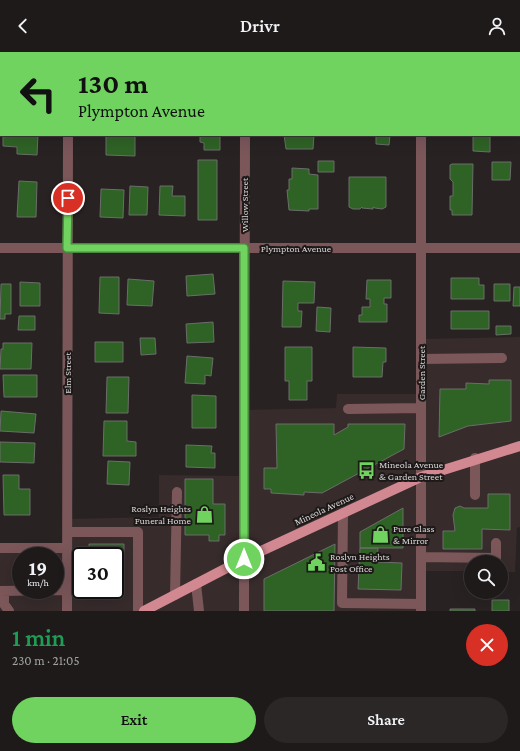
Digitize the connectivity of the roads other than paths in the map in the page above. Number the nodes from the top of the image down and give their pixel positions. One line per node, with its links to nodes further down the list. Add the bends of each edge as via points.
1 (68, 136): 5 (street, Elm Street)
2 (245, 136): 6 (street, Willow Street)
3 (421, 136): 7 (street, Garden Street)
4 (0, 248): 5 (street, Plympton Avenue)
5 (67, 248): 6 (street, Plympton Avenue); 19 (street, Elm Street)
6 (244, 248): 7 (street, Plympton Avenue); 24 (street, Willow Street)
7 (421, 248): 8 (street, Plympton Avenue); 10 (street, Garden Street)
8 (520, 248)
9 (502, 358): 10 (street)
10 (421, 359): 11 (street, Garden Street)
11 (421, 408): 12 (street); 15 (street, Garden Street)
12 (348, 409)
13 (520, 446): 14 (main road, Mineola Avenue)
14 (475, 458): 15 (main road, Mineola Avenue); 17 (street)
15 (421, 477): 18 (main road, Mineola Avenue); 23 (street, Garden Street)
16 (177, 492): 28 (street)
17 (475, 495)
18 (343, 513): 24 (main road, Mineola Avenue); 30 (street, via 342,603)
19 (67, 532): 22 (street, Elm Street); 32 (street, via 138,532)
20 (496, 543): 23 (street, via 496,558)
21 (0, 548): 22 (street)
22 (67, 548): 26 (street, Elm Street)
23 (421, 557): 30 (street, Garden Street)
24 (244, 559): 25 (main road, Mineola Avenue); 35 (street, Willow Street)
25 (196, 584): 28 (main road, Mineola Avenue); 34 (street)
26 (67, 590): 27 (street); 31 (street, Elm Street)
27 (2, 591): 29 (street)
28 (175, 595): 33 (main road, Mineola Avenue)
29 (4, 606)
30 (421, 607)
31 (67, 611)
32 (138, 611)
33 (144, 611)
34 (199, 611)
35 (244, 611)

